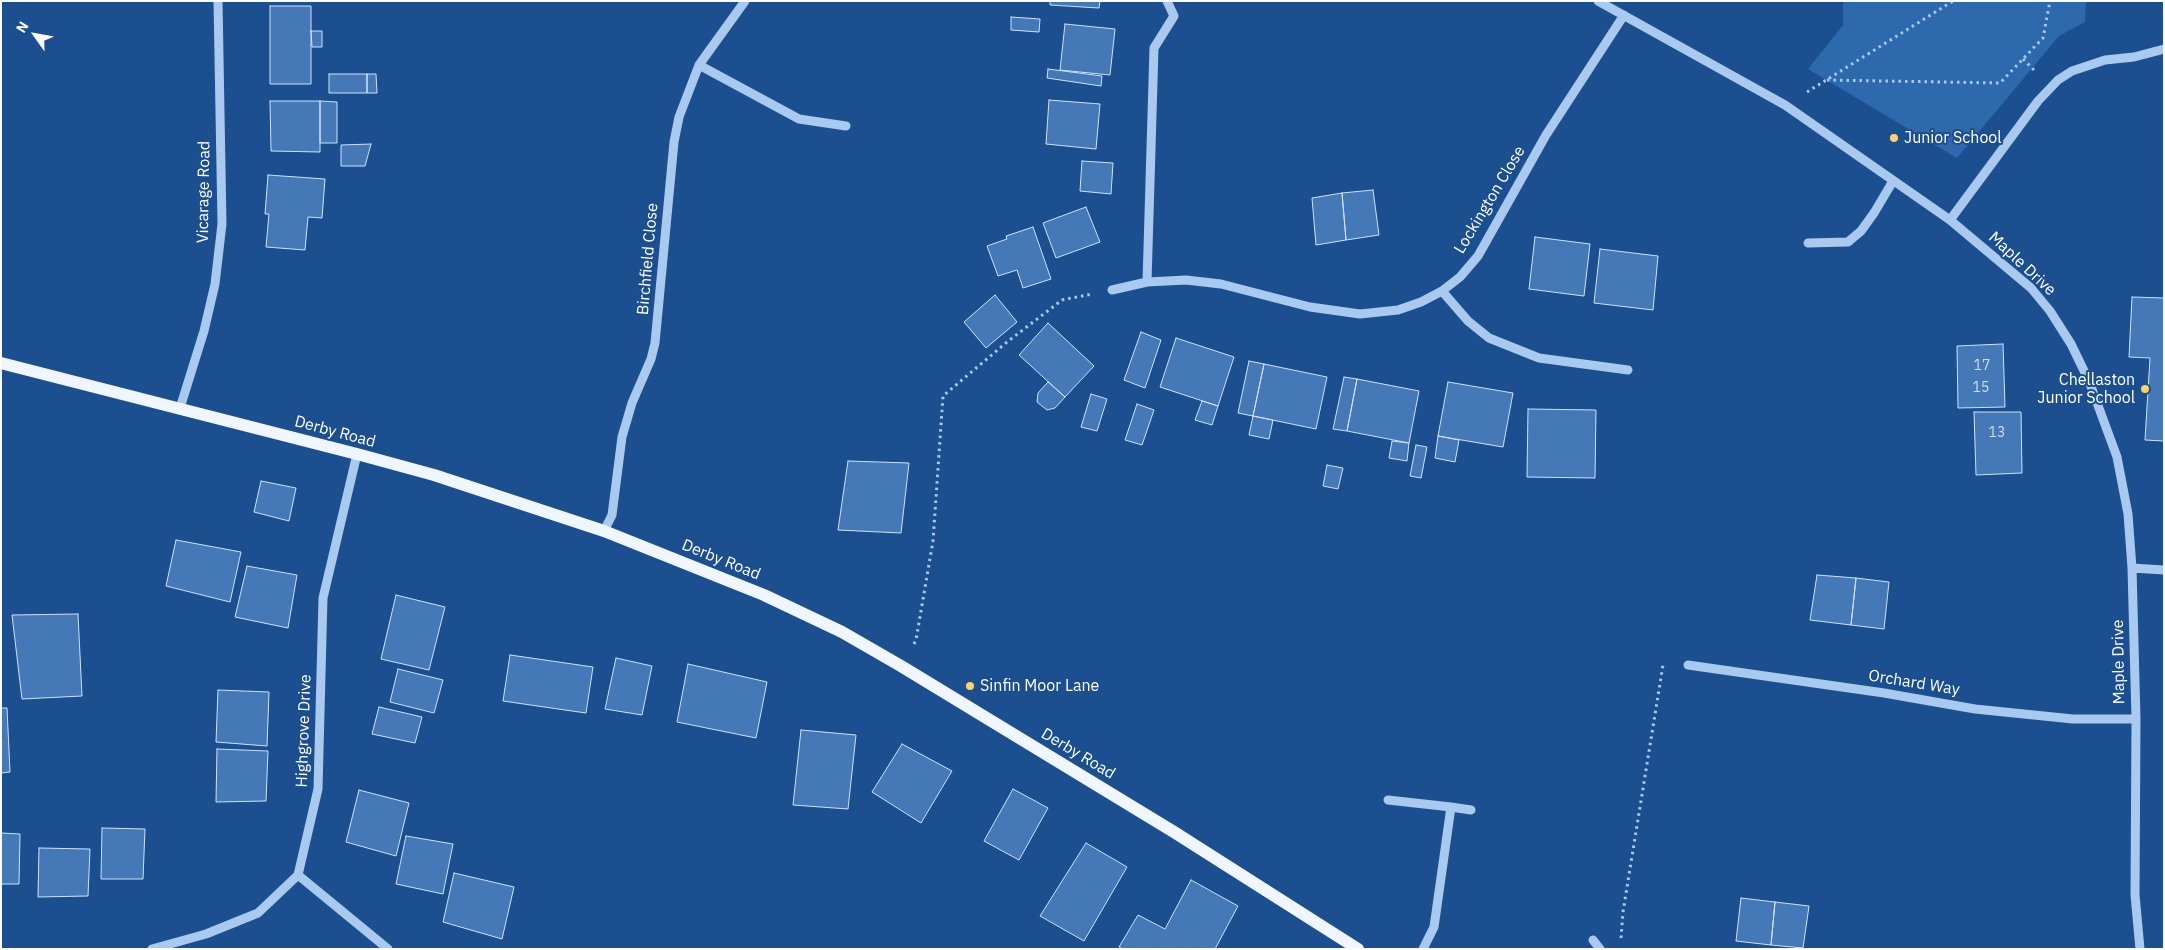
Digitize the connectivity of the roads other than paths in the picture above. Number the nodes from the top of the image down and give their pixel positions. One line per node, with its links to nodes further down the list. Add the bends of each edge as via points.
1 (218, 1): 17 (street, Vicarage Road, via 222,224 204,331)
2 (746, 1): 7 (street, Birchfield Close)
3 (1167, 1): 12 (street, via 1174,16 1154,48)
4 (1598, 1): 5 (street, Maple Drive)
5 (1624, 15): 9 (street, Maple Drive, via 1785,105); 14 (street, Lockington Close, via 1546,135 1478,256 1460,277)
6 (2164, 49): 10 (street, via 2105,60 2072,71 2058,80 2038,101)
7 (699, 65): 8 (street, via 800,119); 19 (street, Birchfield Close, via 679,117 674,142 655,343 622,437 612,515)
8 (846, 126)
9 (1892, 181): 10 (street, Maple Drive); 11 (street, via 1874,213 1848,242)
10 (1950, 220): 20 (street, Maple Drive, via 2031,288 2071,344 2089,381 2117,457 2128,514)
11 (1808, 243)
12 (1147, 282): 13 (street, Lockington Close); 14 (street, Lockington Close, via 1186,280 1221,284 1310,307 1360,314 1398,310)
13 (1112, 290)
14 (1442, 291): 16 (street, via 1468,321 1489,338 1539,358)
15 (1, 363): 17 (main road, Derby Road)
16 (1628, 370)
17 (180, 408): 18 (main road, Derby Road)
18 (357, 454): 19 (main road, Derby Road); 27 (street, Highgrove Drive, via 324,598 318,788)
19 (604, 531): 31 (main road, Derby Road, via 764,595 842,632 1174,832)
20 (2132, 568): 21 (street); 23 (street, Maple Drive)
21 (2164, 570)
22 (1688, 665): 23 (street, Orchard Way, via 1975,708 2073,719)
23 (2136, 720): 34 (street, Maple Drive, via 2135,895)
24 (1388, 800): 25 (street)
25 (1451, 807): 26 (street); 32 (street, via 1434,927)
26 (1471, 810)
27 (298, 875): 29 (street, via 258,913 206,934); 30 (street)
28 (1593, 940): 33 (street)
29 (152, 949)
30 (388, 949)
31 (1358, 949)
32 (1424, 949)
33 (1600, 949)
34 (2140, 949)

